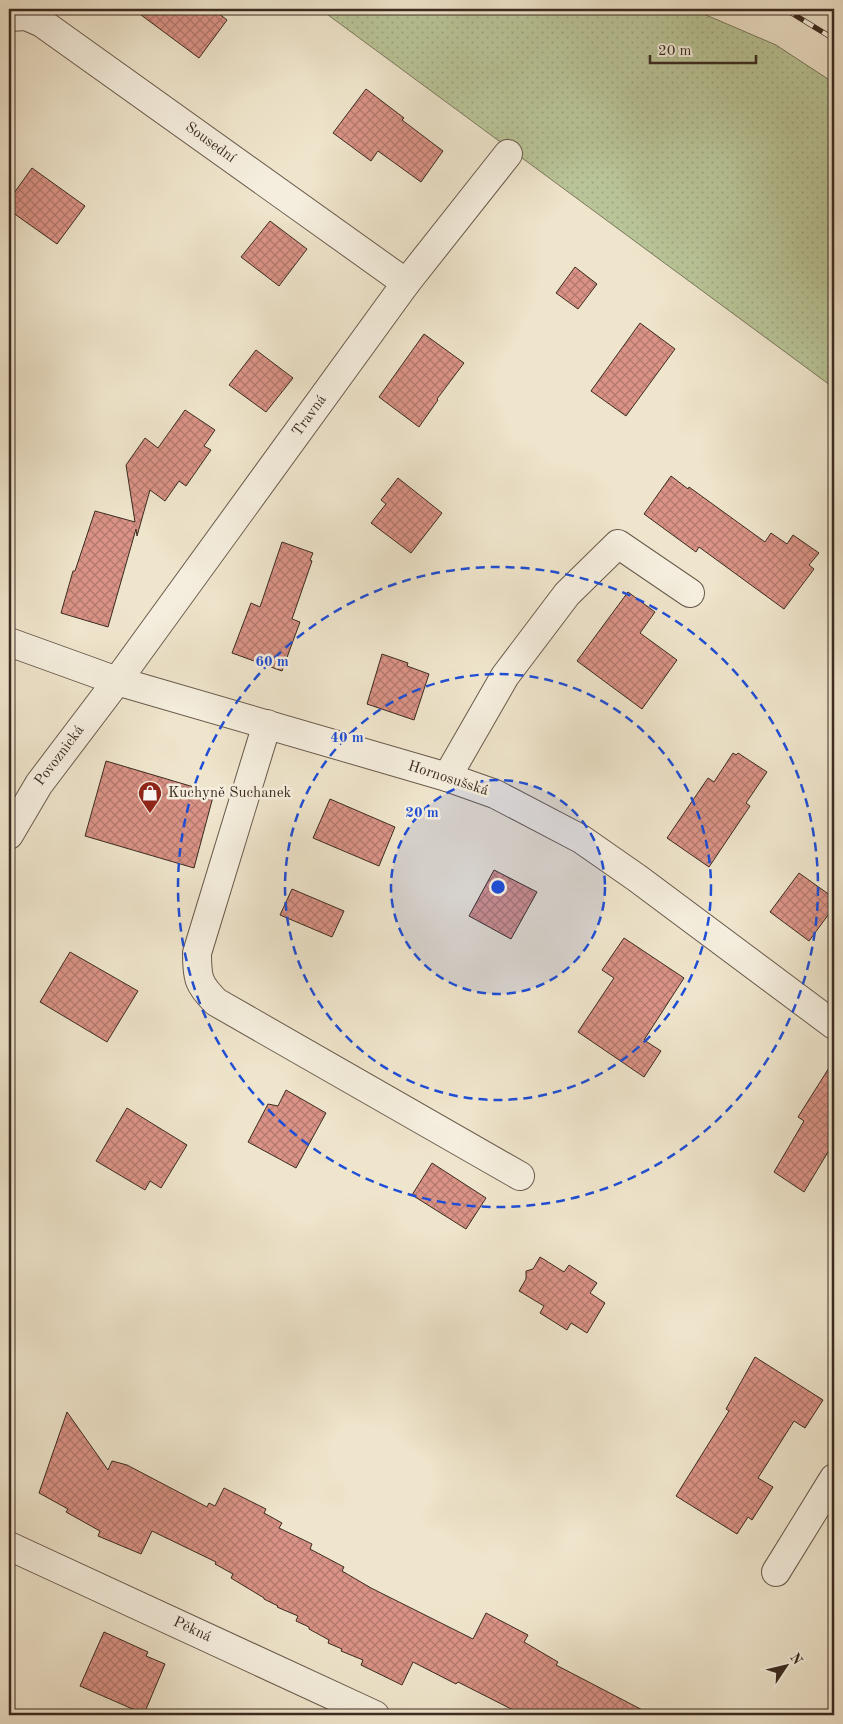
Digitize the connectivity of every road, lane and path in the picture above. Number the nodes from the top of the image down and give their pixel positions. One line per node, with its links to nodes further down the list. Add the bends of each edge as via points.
1 (9, 17): 3 (street, Sousední, via 26,16 42,23)
2 (508, 154): 3 (street, Travná)
3 (406, 283): 6 (street, Travná)
4 (690, 593): 8 (street, via 618,544 568,594 505,676)
5 (9, 642): 6 (street, Hornosušská)
6 (117, 680): 7 (street, Hornosušská); 9 (street, Povoznická, via 39,784)
7 (267, 724): 8 (street, Hornosušská); 11 (street, via 197,953 197,974 204,990 216,1002)
8 (447, 777): 10 (street, Hornosušská, via 496,794 581,839)
9 (9, 835)
10 (834, 1025)
11 (520, 1176)
12 (834, 1478): 14 (street)
13 (9, 1546): 15 (street, Pěkná)
14 (776, 1572)
15 (375, 1715)

